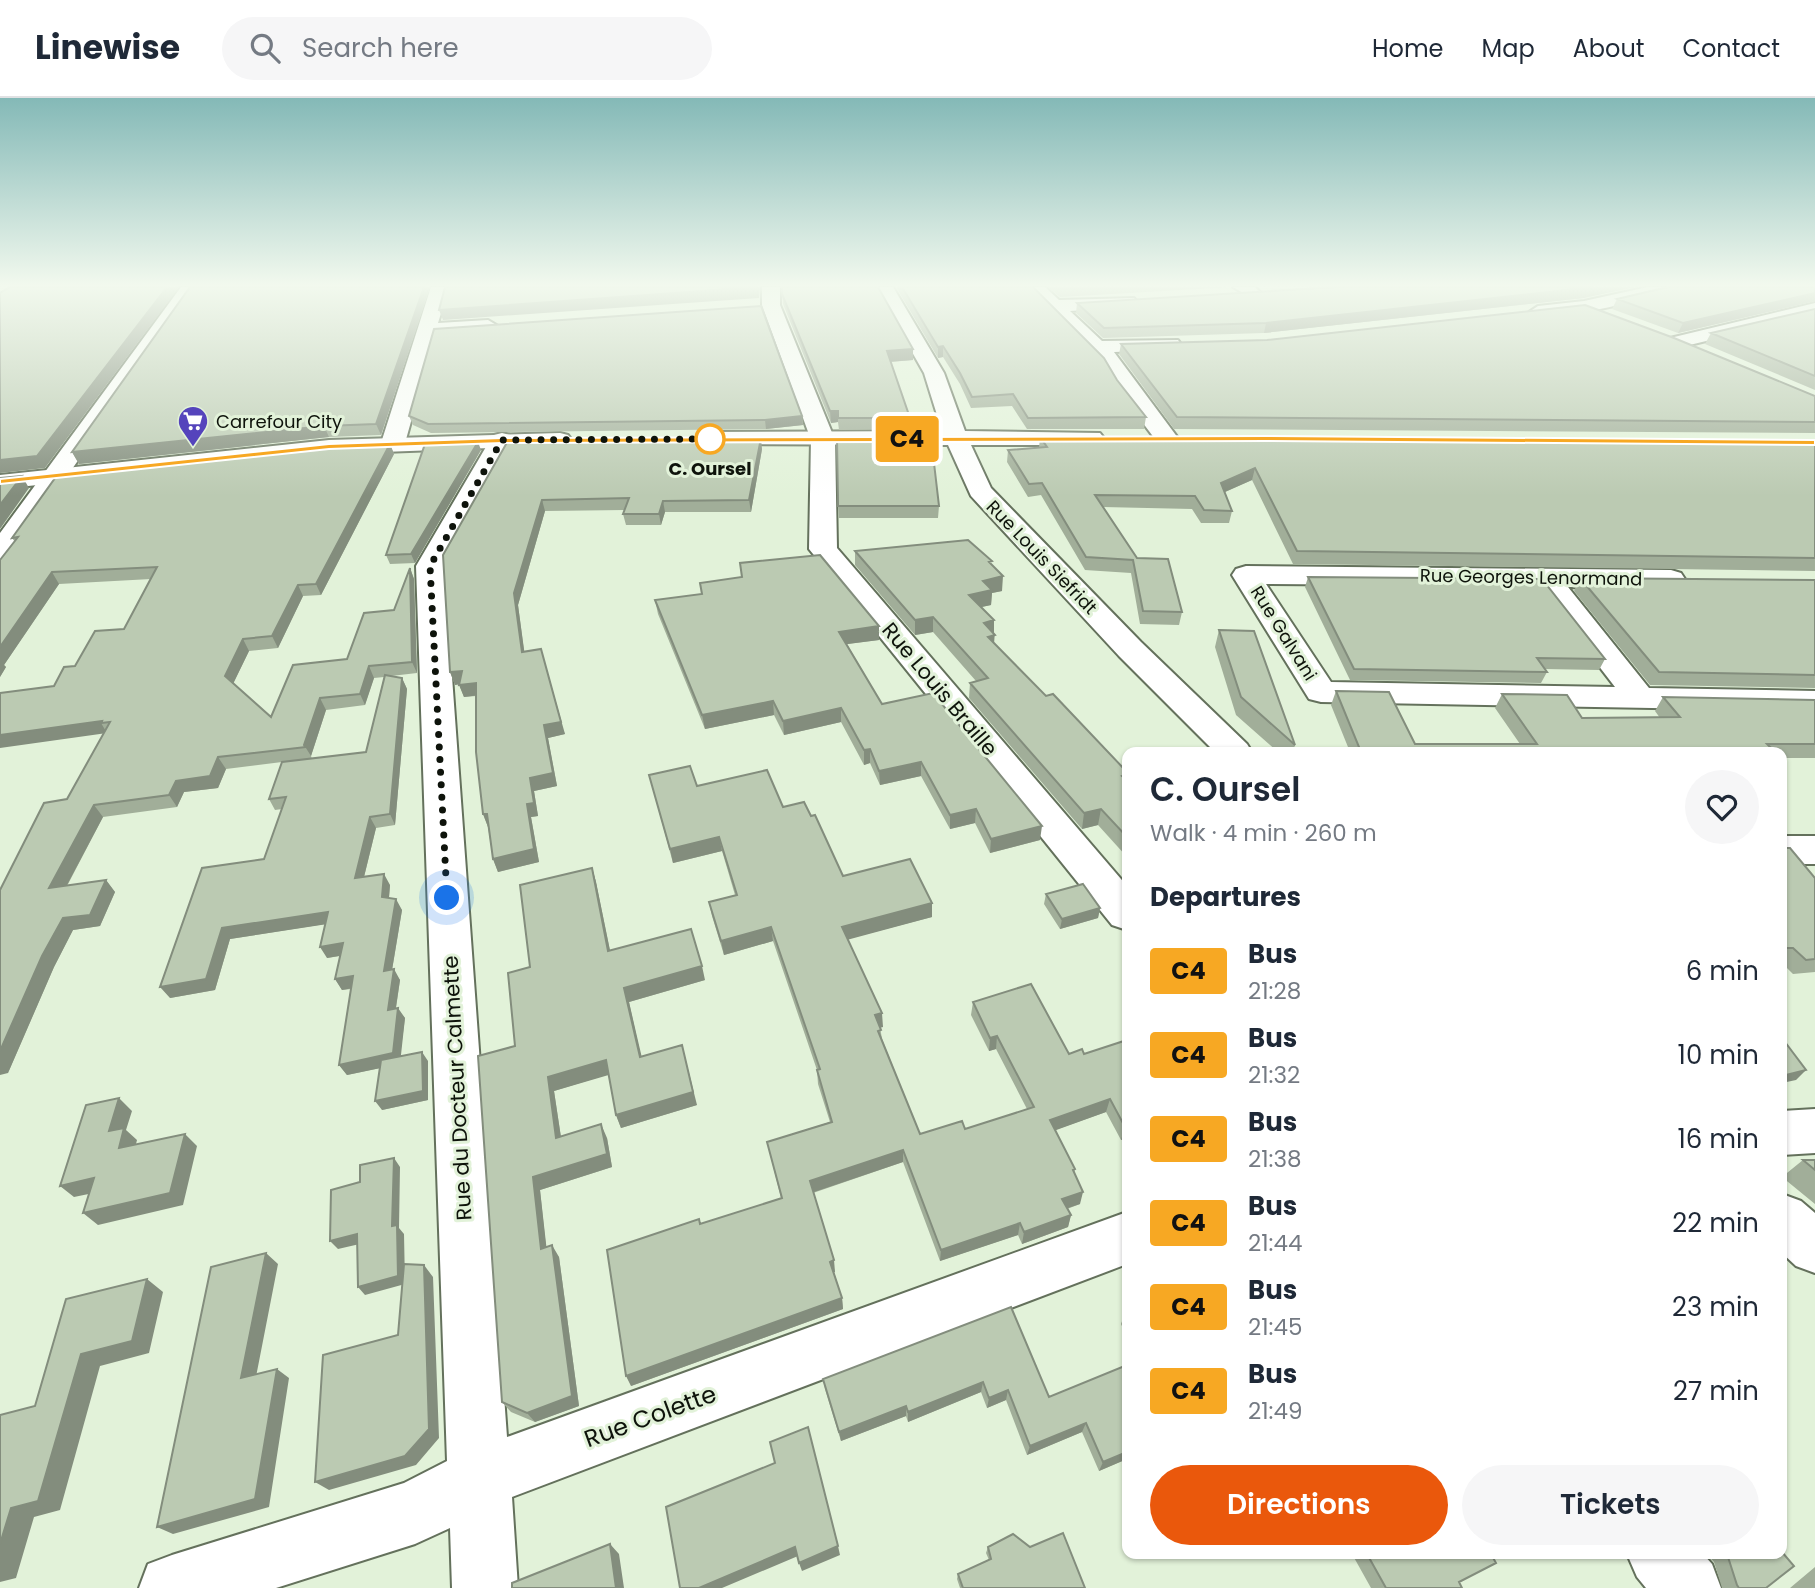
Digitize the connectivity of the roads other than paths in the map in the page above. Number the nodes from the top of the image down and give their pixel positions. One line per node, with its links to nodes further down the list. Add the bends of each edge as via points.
1 (140, 357): 16 (street)
2 (419, 357): 15 (street)
3 (789, 357): 14 (street)
4 (926, 357): 6 (street, Rue Louis Siefridt)
5 (1108, 357): 9 (street)
6 (956, 438): 7 (street); 14 (street); 24 (street, Rue Louis Siefridt, via 980,491 996,510)
7 (1113, 438)
8 (1140, 438): 9 (street)
9 (1166, 438): 10 (street)
10 (1191, 438)
11 (689, 439): 14 (street)
12 (502, 440): 13 (street); 15 (street); 33 (street, Rue du Docteur Calmette, via 430,566)
13 (580, 440)
14 (823, 440): 27 (street, Rue Louis Braille, via 823,548)
15 (393, 443): 16 (street)
16 (54, 475): 17 (street); 18 (street)
17 (0, 482)
18 (0, 552)
19 (1246, 575): 20 (street, Rue Georges Lenormand); 22 (street, Rue Galvani, via 1321,692)
20 (1545, 577): 21 (street, Rue Georges Lenormand); 22 (street)
21 (1693, 579)
22 (1639, 697): 23 (street)
23 (1815, 701)
24 (1230, 747)
25 (1787, 850): 26 (street)
26 (1815, 850)
27 (1122, 908)
28 (1815, 1131): 29 (street)
29 (1787, 1133)
30 (1787, 1223): 32 (street)
31 (1122, 1240): 33 (street, Rue Colette)
32 (1815, 1247)
33 (478, 1479): 35 (street, Rue Colette, via 415,1512); 36 (street, Rue du Docteur Calmette)
34 (1664, 1559): 37 (street)
35 (172, 1588)
36 (485, 1588)
37 (1688, 1588)

